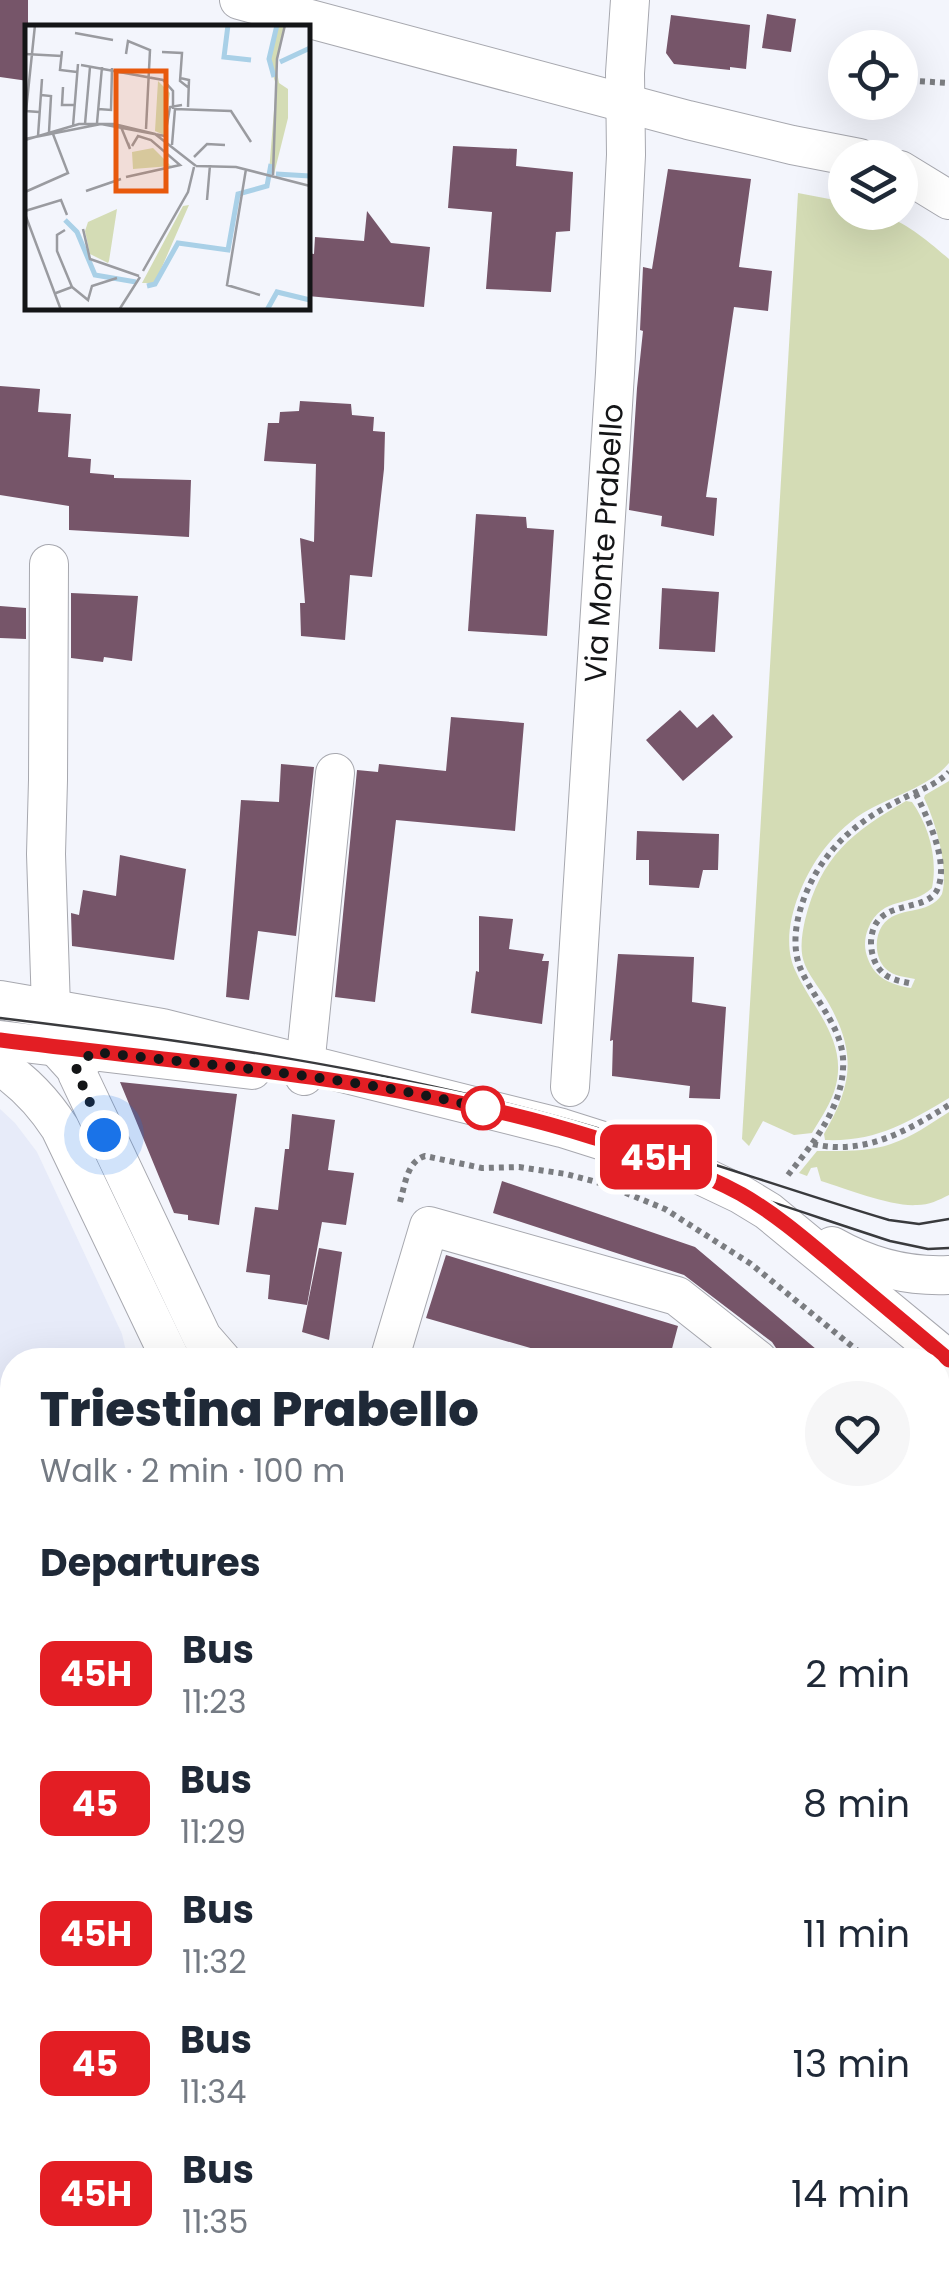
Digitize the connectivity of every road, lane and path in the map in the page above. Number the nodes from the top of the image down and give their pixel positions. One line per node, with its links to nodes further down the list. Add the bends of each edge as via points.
1 (239, 0): 5 (street)
2 (630, 0): 5 (street, Via Monte Prabello)
3 (918, 81): 4 (path)
4 (949, 83)
5 (625, 103): 6 (street); 21 (street, Via Monte Prabello, via 615,374)
6 (828, 152)
7 (918, 181): 8 (street)
8 (949, 200)
9 (48, 564): 15 (street)
10 (949, 772): 12 (path)
11 (335, 774): 20 (street)
12 (915, 792): 13 (path, via 938,848 938,888 925,901 881,918 871,944 886,975); 24 (path, via 850,831 827,856 804,899 797,957 835,1029 844,1066)
13 (909, 983)
14 (0, 1000): 15 (street)
15 (51, 1008): 17 (street); 18 (street)
16 (0, 1040): 18 (street)
17 (225, 1042): 18 (street, via 172,1044 104,1034 89,1036); 20 (street)
18 (76, 1057): 20 (street); 23 (street, via 44,1061 42,1091); 29 (street, via 104,1135)
19 (0, 1066): 23 (street)
20 (305, 1069): 26 (street, via 466,1104 661,1158)
21 (570, 1087)
22 (949, 1105): 24 (path, via 886,1140)
23 (56, 1121): 28 (street)
24 (813, 1144): 25 (path)
25 (788, 1175)
26 (768, 1211): 27 (street, via 864,1262 906,1274); 32 (street)
27 (949, 1274)
28 (166, 1348)
29 (212, 1348)
30 (393, 1348): 31 (street, via 429,1226 677,1296)
31 (743, 1348)
32 (934, 1348)

